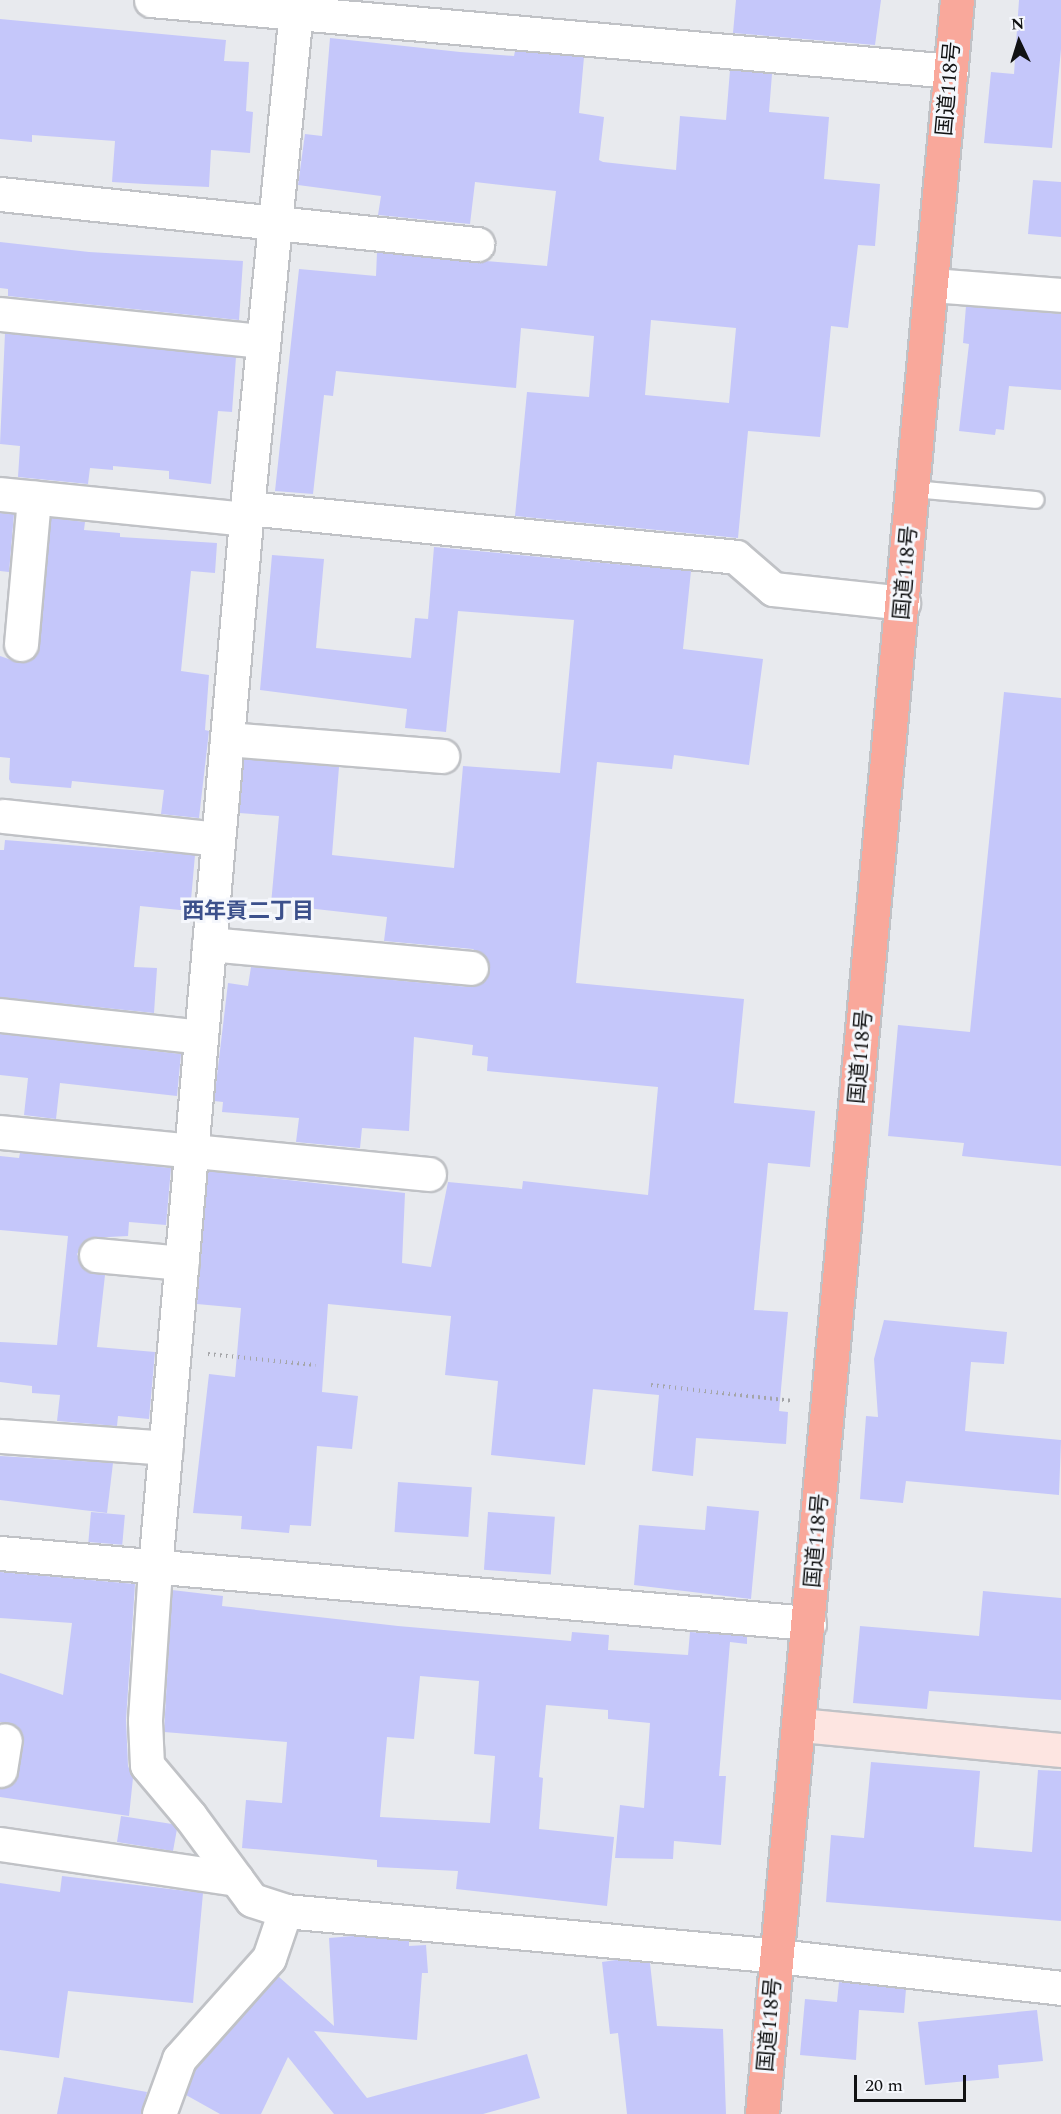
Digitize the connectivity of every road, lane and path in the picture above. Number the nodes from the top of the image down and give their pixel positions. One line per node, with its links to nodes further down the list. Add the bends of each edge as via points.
1 (151, 0): 3 (street)
2 (957, 0): 4 (highway, 国道118号)
3 (296, 6): 4 (street); 6 (street)
4 (951, 71): 8 (highway, 国道118号)
5 (0, 194): 6 (street)
6 (275, 225): 7 (street); 11 (street)
7 (477, 244)
8 (932, 285): 9 (street); 12 (highway, 国道118号)
9 (1061, 295)
10 (0, 314): 11 (street)
11 (263, 341): 16 (street)
12 (913, 489): 15 (lane); 17 (highway, 国道118号)
13 (0, 494): 14 (street)
14 (34, 498): 16 (street); 18 (street)
15 (1036, 500)
16 (247, 514): 17 (street, via 736,557 773,589); 19 (street)
17 (903, 603): 35 (highway, 国道118号)
18 (21, 644)
19 (227, 739): 20 (street); 22 (street)
20 (442, 756)
21 (3, 816): 22 (street)
22 (218, 838): 23 (street)
23 (209, 944): 24 (street); 26 (street)
24 (471, 968)
25 (0, 1015): 26 (street)
26 (201, 1037): 28 (street)
27 (0, 1131): 28 (street)
28 (192, 1149): 29 (street); 31 (street)
29 (429, 1174)
30 (96, 1255): 31 (street)
31 (182, 1263): 32 (street)
32 (175, 1351): 33 (path); 37 (street)
33 (315, 1365)
34 (651, 1384): 35 (path)
35 (829, 1405): 40 (highway, 国道118号)
36 (0, 1436): 37 (street)
37 (166, 1448): 39 (street)
38 (0, 1553): 39 (street)
39 (156, 1569): 40 (street); 44 (street, via 145,1721 147,1765)
40 (809, 1623): 41 (highway, 国道118号)
41 (800, 1725): 42 (street); 46 (highway, 国道118号)
42 (1061, 1750)
43 (0, 1844): 44 (street)
44 (236, 1879): 45 (street, via 252,1900)
45 (285, 1911): 46 (street); 48 (street, via 269,1958 179,2059)
46 (777, 1956): 47 (street); 49 (highway, 国道118号)
47 (1061, 1988)
48 (159, 2114)
49 (762, 2114)

